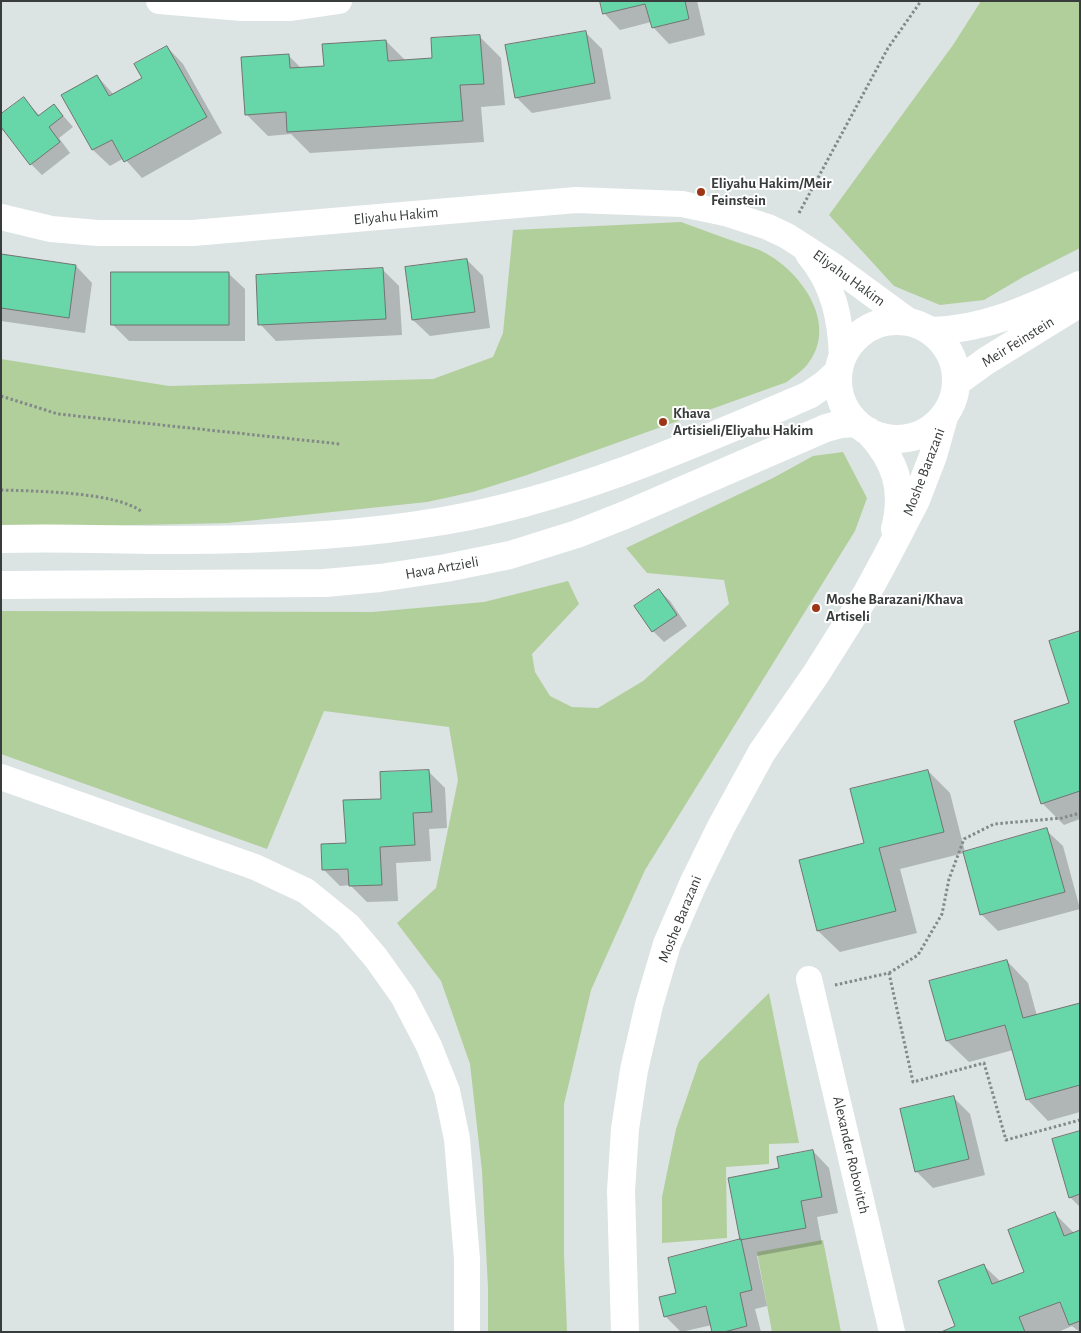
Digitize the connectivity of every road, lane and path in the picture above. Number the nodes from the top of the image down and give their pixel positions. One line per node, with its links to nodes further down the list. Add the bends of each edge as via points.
1 (159, 1): 2 (street, via 242,8 291,8)
2 (339, 1)
3 (922, 1): 5 (path, via 888,48)
4 (1, 218): 5 (street, Eliyahu Hakim, via 89,233 193,233 576,200 690,205 740,218)
5 (787, 236): 8 (street, Eliyahu Hakim); 9 (street, Eliyahu Hakim, via 808,255 828,284 841,332)
6 (1080, 285): 8 (street, Meir Feinstein, via 1029,310 990,323 967,328)
7 (1080, 303): 10 (street, Meir Feinstein)
8 (921, 326): 9 (street, via 887,321 875,324 848,346); 10 (street, via 940,339 953,359)
9 (840, 365): 13 (street, via 838,386 842,400 848,412); 17 (street, via 826,384 809,395 602,480 520,504 444,521 375,531)
10 (957, 382): 12 (street, via 952,405)
11 (1, 396): 14 (path, via 58,414)
12 (944, 417): 13 (street, via 928,430 909,438 881,437); 18 (street, Moshe Barazani, via 916,500)
13 (863, 427): 18 (street, Moshe Barazani, via 886,452 895,469 899,489 898,515); 19 (street, Hava Artzieli, via 841,424 577,534 510,555 446,568 325,583)
14 (340, 444)
15 (1, 490): 17 (path, via 58,492 110,500 138,509)
16 (1, 539): 17 (street)
17 (175, 540)
18 (888, 554): 26 (street, Moshe Barazani, via 816,674 762,752 721,827 667,944 634,1070 625,1129 621,1191)
19 (1, 585)
20 (1, 777): 25 (street, via 255,867 306,891 354,931 403,996 448,1091 457,1139 466,1259)
21 (1080, 813): 22 (path, via 1062,818 994,824 964,839 949,879 942,914 918,955)
22 (889, 973): 23 (path); 24 (path, via 914,1082 984,1063 1006,1140)
23 (811, 984): 27 (street, Alexander Robovitch)
24 (1080, 1120)
25 (467, 1332)
26 (625, 1332)
27 (892, 1332)

